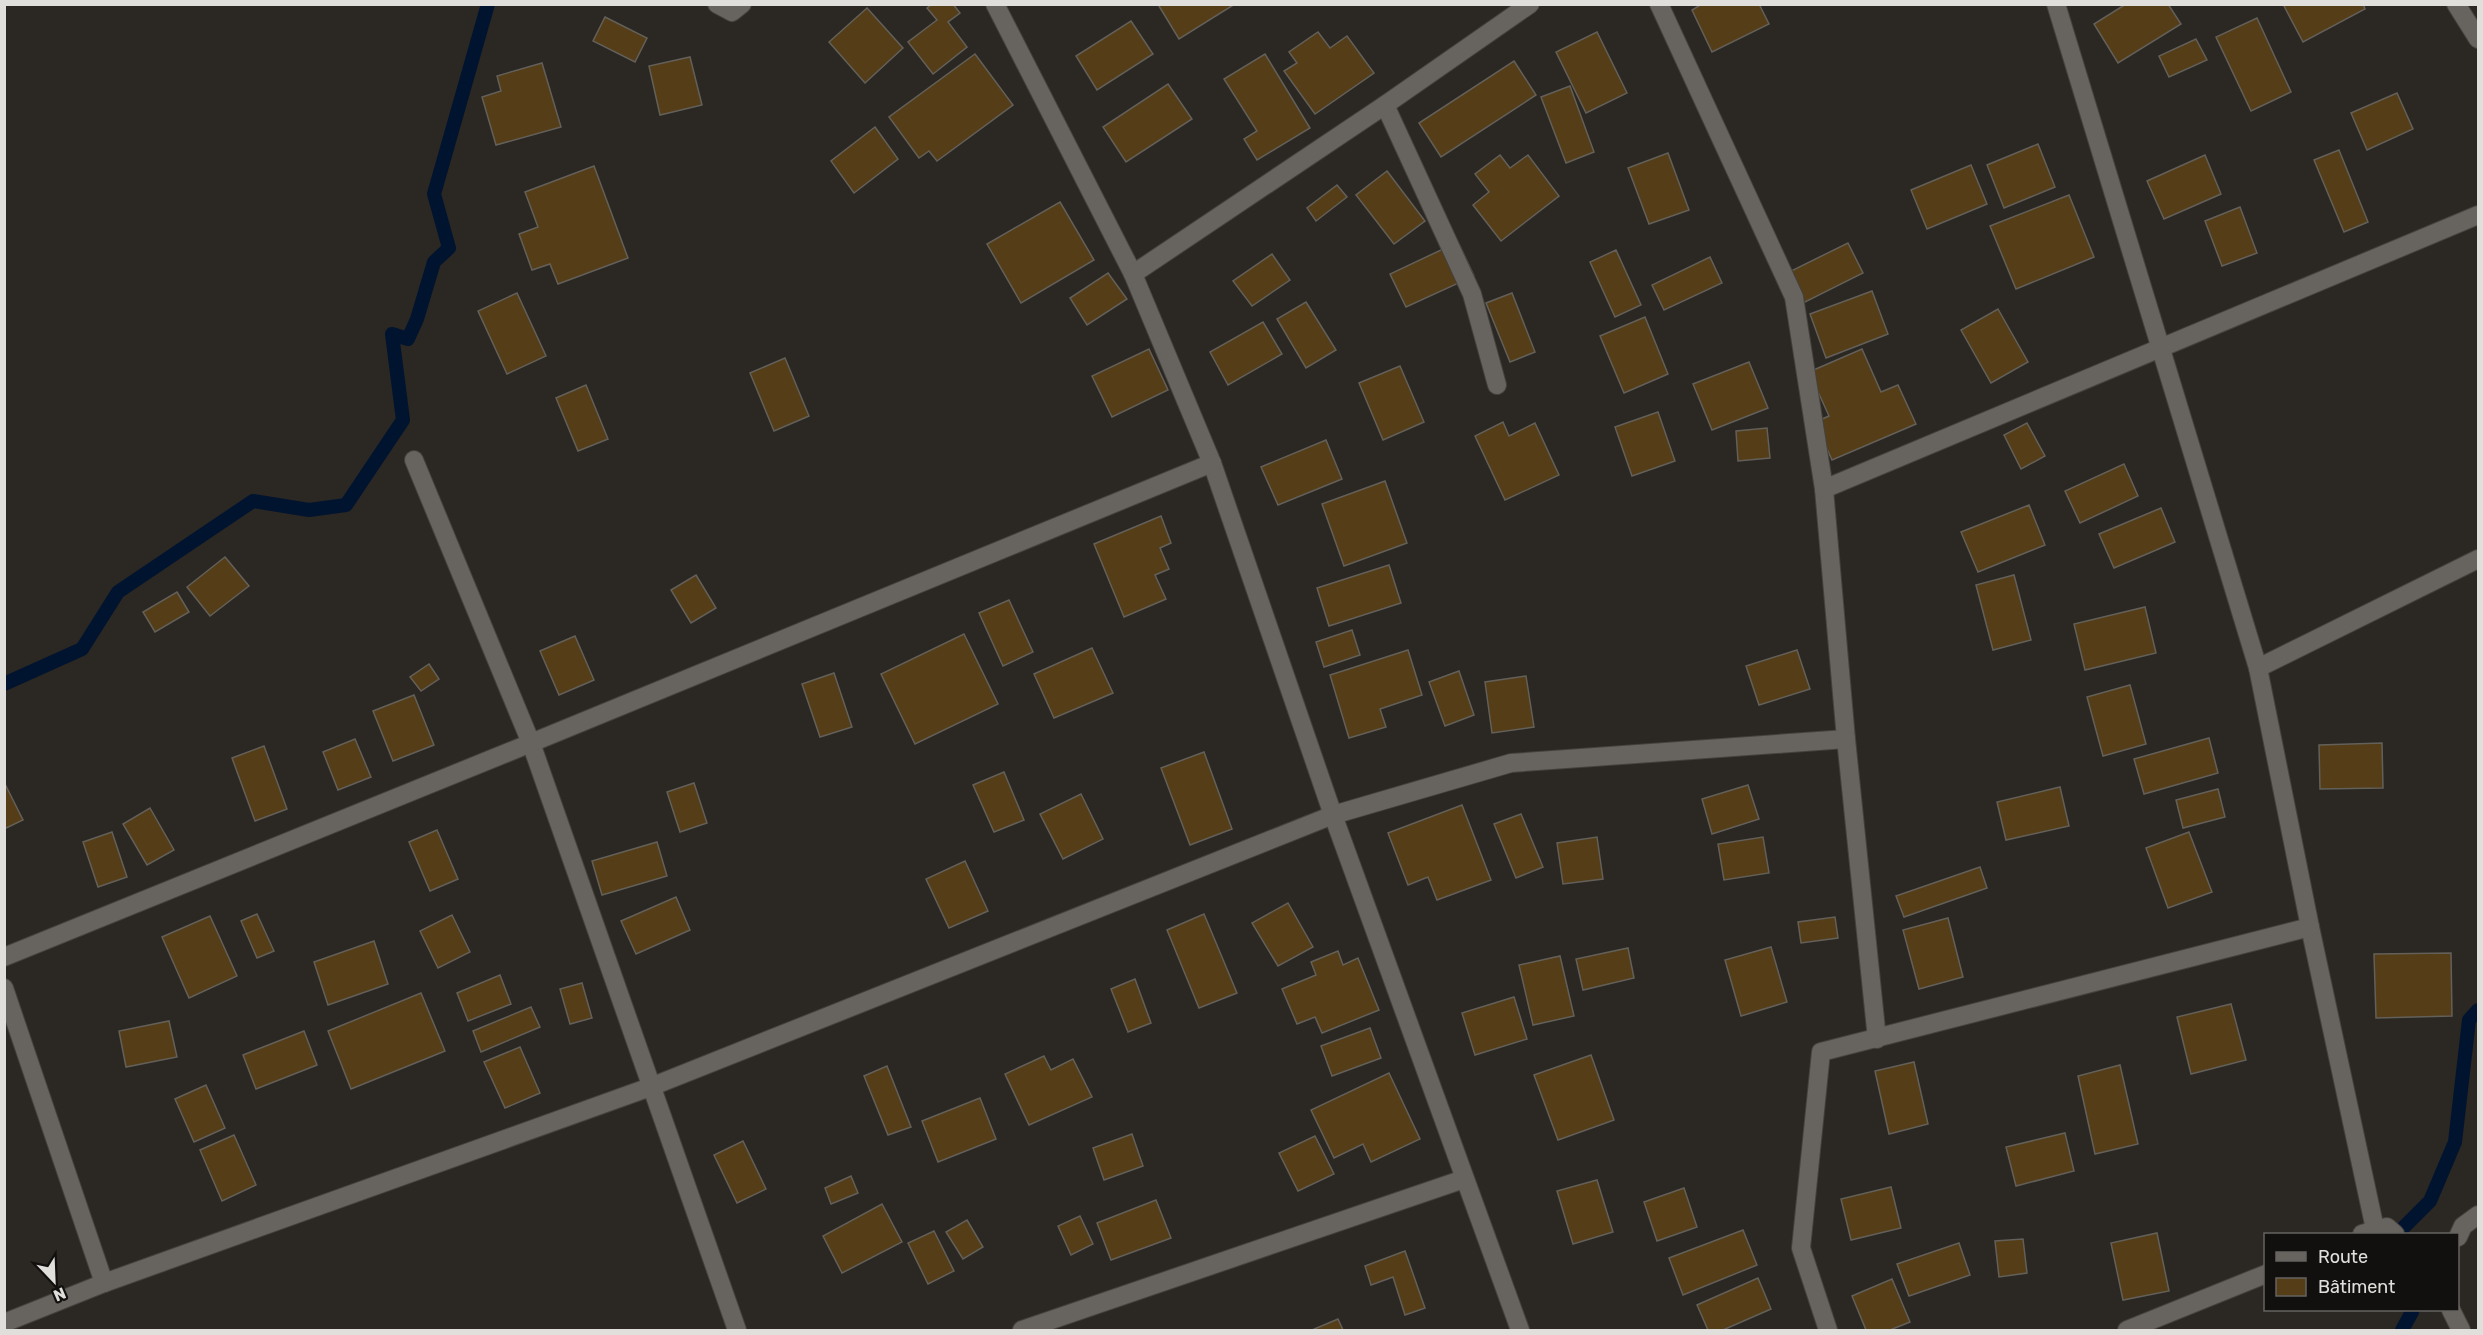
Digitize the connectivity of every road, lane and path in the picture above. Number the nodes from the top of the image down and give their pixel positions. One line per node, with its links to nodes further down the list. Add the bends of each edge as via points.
1 (717, 4): 2 (street, via 732,12)
2 (742, 4)
3 (995, 4): 11 (street)
4 (1530, 4): 9 (street)
5 (1659, 4): 16 (street, via 1794,297)
6 (2056, 4): 12 (street)
7 (2456, 4): 8 (street)
8 (2478, 39)
9 (1386, 105): 11 (street); 13 (street, via 1472,294)
10 (2478, 215): 12 (street)
11 (1133, 274): 15 (street)
12 (2161, 349): 16 (street); 18 (street)
13 (1497, 385)
14 (414, 460): 20 (street)
15 (1212, 463): 20 (street); 21 (street)
16 (1824, 489): 19 (street)
17 (2478, 559): 18 (street)
18 (2258, 668): 22 (street)
19 (1846, 739): 21 (street, via 1511,763); 25 (street)
20 (531, 743): 23 (street); 26 (street)
21 (1333, 815): 26 (street); 27 (street)
22 (2310, 927): 25 (street); 29 (street)
23 (4, 957)
24 (4, 988): 32 (street)
25 (1877, 1039): 38 (street, via 1821,1052 1801,1248)
26 (653, 1086): 32 (street); 35 (street)
27 (1464, 1179): 36 (street); 37 (street)
28 (2478, 1215): 30 (street)
29 (2380, 1231)
30 (2459, 1233)
31 (2264, 1274): 39 (street)
32 (104, 1283): 34 (street)
33 (2452, 1311): 40 (street)
34 (4, 1323)
35 (737, 1330)
36 (1022, 1330)
37 (1520, 1330)
38 (1828, 1330)
39 (2127, 1330)
40 (2461, 1330)

